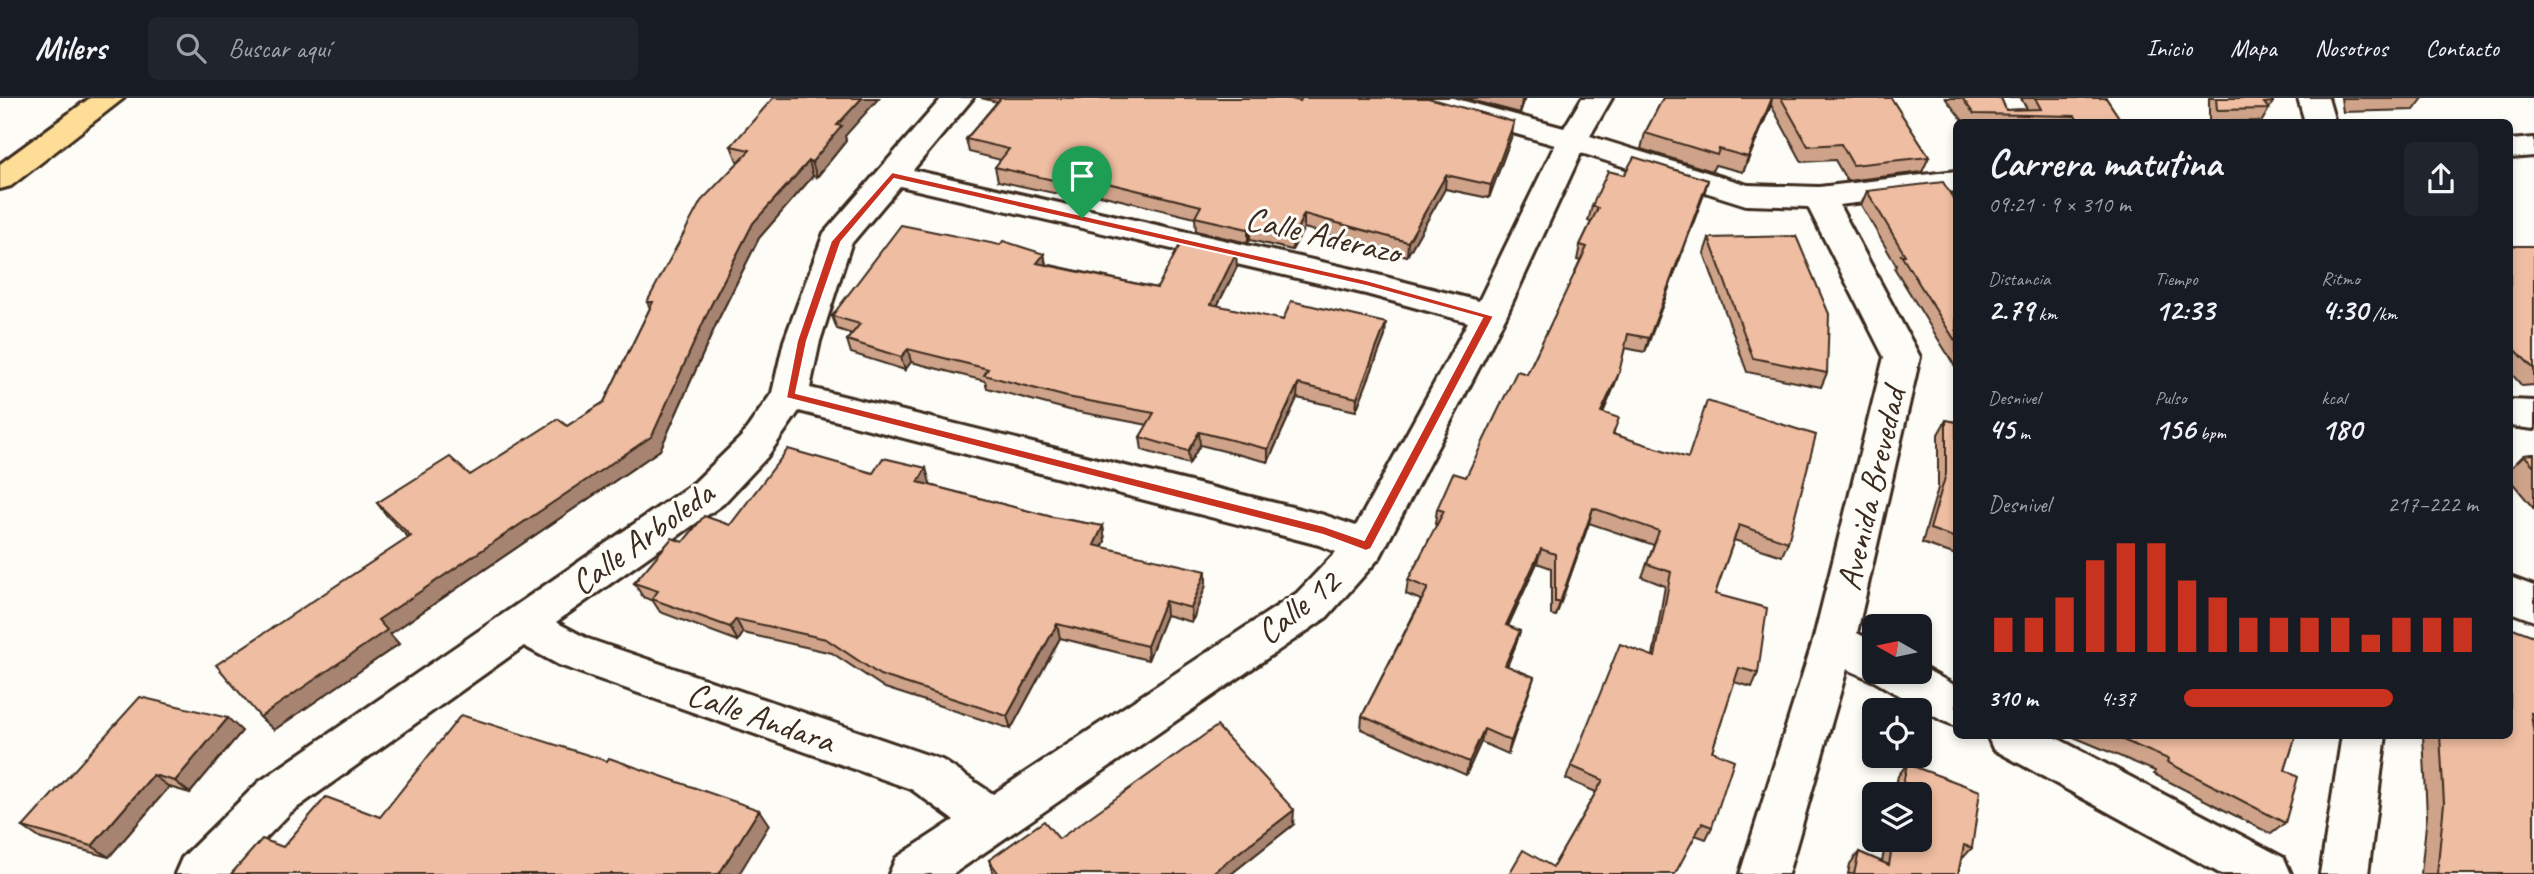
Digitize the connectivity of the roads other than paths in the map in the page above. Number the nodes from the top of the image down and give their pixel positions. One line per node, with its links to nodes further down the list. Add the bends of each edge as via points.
1 (76, 98): 12 (highway)
2 (109, 98): 15 (highway)
3 (958, 98): 14 (street, Calle Arboleda)
4 (1420, 98): 10 (street)
5 (1597, 98): 10 (street, Calle 12)
6 (2005, 98): 8 (street)
7 (2313, 98): 9 (street)
8 (2016, 119)
9 (2319, 119)
10 (1572, 140): 17 (street, via 1746,195); 18 (street, Calle 12)
11 (2534, 148): 13 (street)
12 (0, 149)
13 (2513, 149)
14 (892, 175): 18 (street, Calle Aderazo, via 1366,283); 19 (street, Calle Arboleda, via 836,241 802,341)
15 (0, 179)
16 (1953, 181): 17 (street)
17 (1819, 197): 26 (street, Avenida Brevedad, via 1902,357)
18 (1489, 316): 22 (street, Calle 12)
19 (790, 396): 22 (street, via 1324,531); 25 (street, Calle Arboleda, via 754,447 709,493)
20 (2513, 413): 21 (street)
21 (2534, 415)
22 (1366, 546): 32 (street, Calle 12, via 1312,605)
23 (2513, 595): 24 (street)
24 (2534, 604)
25 (523, 625): 32 (street, Calle Andara, via 574,652 926,774); 33 (street, Calle Arboleda, via 275,797)
26 (1834, 641): 27 (street); 35 (street, Avenida Brevedad)
27 (1862, 656)
28 (1913, 684): 29 (street)
29 (1953, 705)
30 (2016, 739): 36 (street)
31 (2363, 739): 37 (street)
32 (993, 821): 34 (street, Calle 12)
33 (199, 874)
34 (913, 874)
35 (1764, 874)
36 (2267, 874)
37 (2344, 874)

